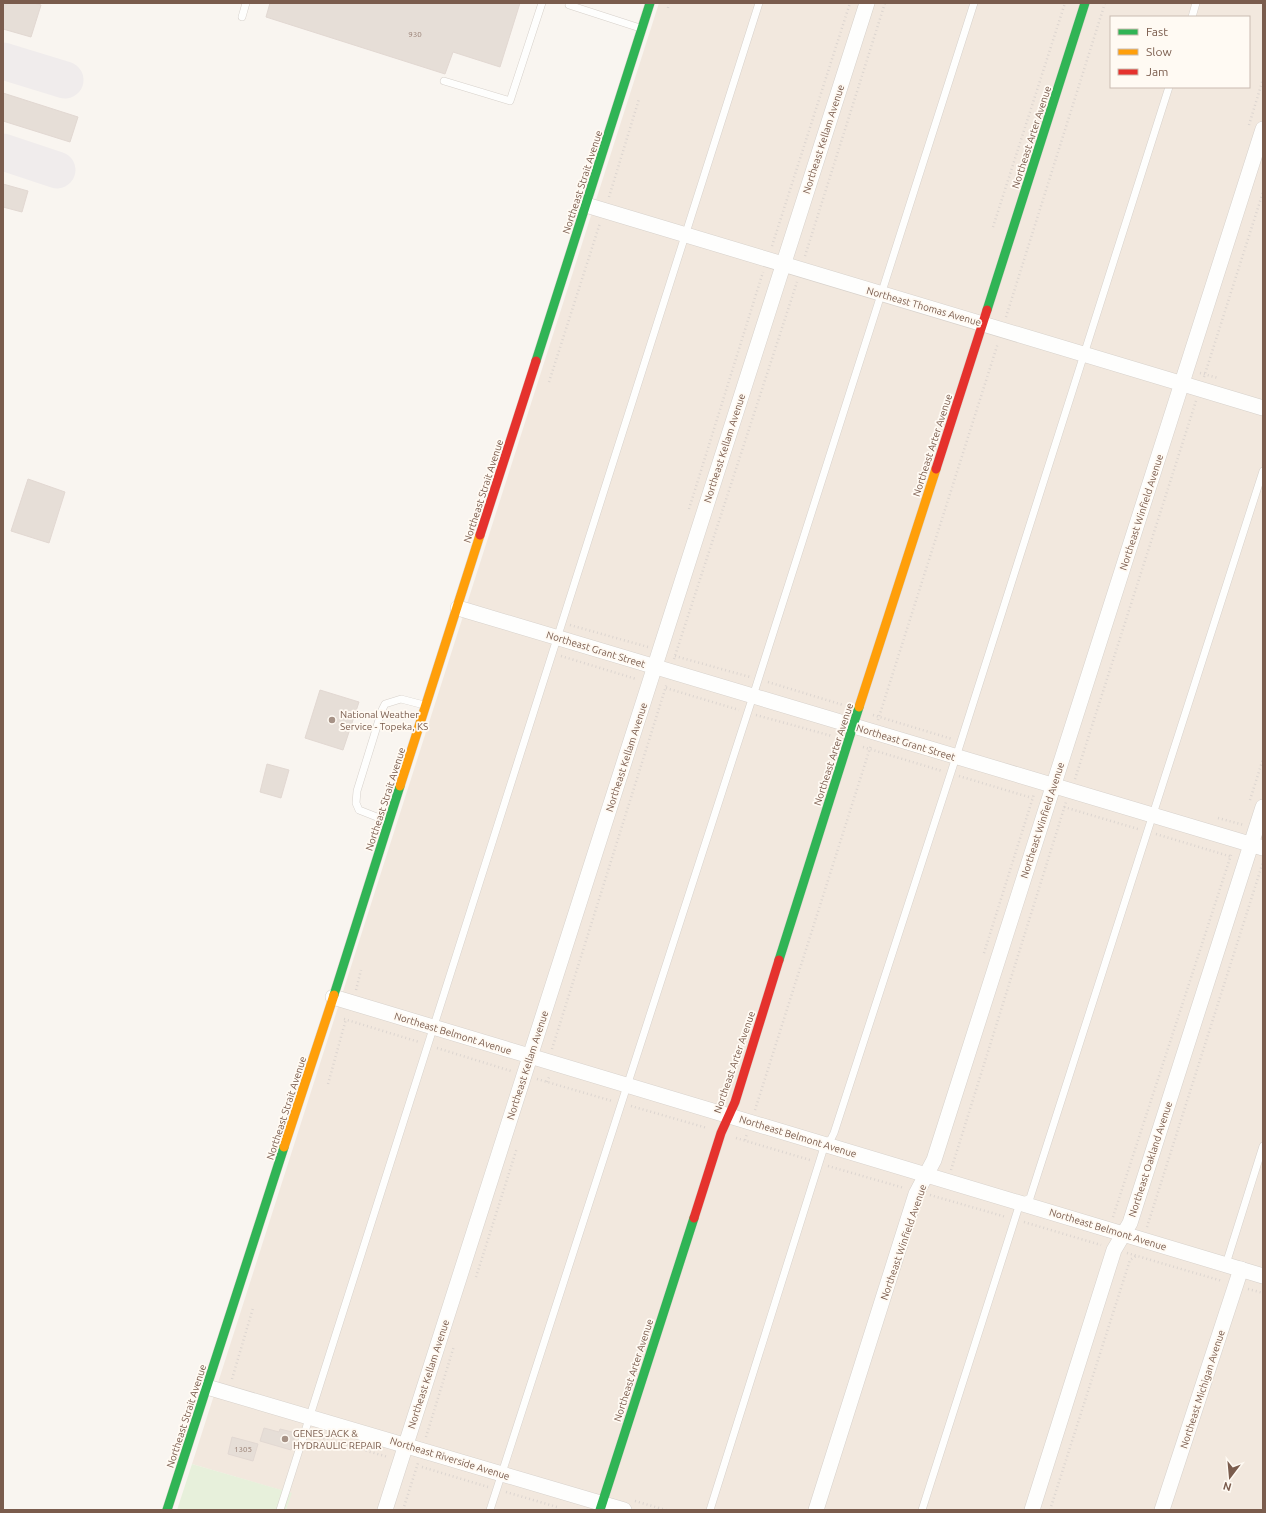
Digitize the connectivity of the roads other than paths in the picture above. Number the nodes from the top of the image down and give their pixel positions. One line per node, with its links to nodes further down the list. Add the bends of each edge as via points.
1 (246, 3): 11 (lane)
2 (542, 3): 13 (lane, via 510,101)
3 (570, 3): 12 (lane, via 569,5)
4 (650, 3): 12 (street, Northeast Strait Avenue)
5 (760, 3): 17 (lane)
6 (867, 3): 18 (street, Northeast Kellam Avenue)
7 (974, 3): 19 (lane)
8 (1085, 3): 20 (street, Northeast Arter Avenue)
9 (1196, 3): 10 (lane)
10 (1192, 16)
11 (242, 17)
12 (642, 28): 16 (street, Northeast Strait Avenue)
13 (444, 81)
14 (1169, 88): 21 (lane)
15 (1263, 129): 22 (street, Northeast Winfield Avenue)
16 (586, 205): 17 (street, Northeast Thomas Avenue); 25 (street, Northeast Strait Avenue)
17 (686, 234): 18 (street, Northeast Thomas Avenue); 26 (lane)
18 (783, 263): 19 (street, Northeast Thomas Avenue); 27 (street, Northeast Kellam Avenue)
19 (881, 293): 20 (street, Northeast Thomas Avenue); 28 (lane)
20 (983, 323): 21 (street, Northeast Thomas Avenue); 30 (street, Northeast Arter Avenue)
21 (1084, 353): 22 (street, Northeast Thomas Avenue); 31 (lane)
22 (1183, 384): 23 (street, Northeast Thomas Avenue); 32 (street, Northeast Winfield Avenue)
23 (1263, 408)
24 (1263, 472): 34 (lane)
25 (458, 608): 26 (street, Northeast Grant Street); 29 (street, Northeast Strait Avenue)
26 (557, 637): 27 (street, Northeast Grant Street); 38 (lane)
27 (655, 666): 28 (street, Northeast Grant Street); 39 (street, Northeast Kellam Avenue)
28 (753, 696): 30 (street, Northeast Grant Street); 40 (lane)
29 (426, 706): 35 (street, Northeast Strait Avenue); 35 (lane, via 401,699 392,700 382,710 357,791 356,803 360,810)
30 (853, 726): 31 (street, Northeast Grant Street); 41 (street, Northeast Arter Avenue)
31 (956, 757): 32 (street, Northeast Grant Street); 42 (lane, via 834,1132)
32 (1053, 786): 34 (street, Northeast Grant Street); 44 (street, Northeast Winfield Avenue, via 934,1160)
33 (1256, 805): 36 (street, Northeast Oakland Avenue)
34 (1152, 815): 36 (street, Northeast Grant Street); 45 (lane, via 1030,1198)
35 (389, 822): 37 (street, Northeast Strait Avenue)
36 (1257, 847): 46 (street, Northeast Oakland Avenue, via 1246,861 1130,1223)
37 (333, 997): 38 (street, Northeast Belmont Avenue); 50 (street, Northeast Strait Avenue)
38 (434, 1027): 39 (street, Northeast Belmont Avenue); 51 (lane)
39 (530, 1056): 40 (street, Northeast Belmont Avenue); 52 (street, Northeast Kellam Avenue, via 531,1077)
40 (628, 1085): 41 (street, Northeast Belmont Avenue); 53 (lane)
41 (729, 1115): 42 (street, Northeast Belmont Avenue); 54 (street, Northeast Arter Avenue, via 721,1133)
42 (825, 1144): 44 (street, Northeast Belmont Avenue); 60 (lane)
43 (1263, 1146): 47 (lane)
44 (926, 1174): 45 (street, Northeast Belmont Avenue); 61 (street, Northeast Winfield Avenue, via 918,1192)
45 (1020, 1203): 46 (street, Northeast Belmont Avenue); 62 (lane)
46 (1123, 1234): 47 (street, Northeast Belmont Avenue); 63 (street, Northeast Oakland Avenue, via 1108,1247)
47 (1226, 1264): 48 (street, Northeast Belmont Avenue)
48 (1241, 1269): 49 (street, Northeast Belmont Avenue); 64 (street, Northeast Michigan Avenue)
49 (1263, 1276)
50 (207, 1386): 51 (street, Northeast Riverside Avenue); 55 (street, Northeast Strait Avenue)
51 (309, 1417): 52 (street, Northeast Riverside Avenue); 56 (lane)
52 (406, 1445): 53 (street, Northeast Riverside Avenue); 57 (street, Northeast Kellam Avenue)
53 (502, 1474): 54 (street, Northeast Riverside Avenue); 58 (lane)
54 (601, 1507): 59 (street, Northeast Riverside Avenue)
55 (167, 1510)
56 (280, 1510)
57 (385, 1510)
58 (490, 1510)
59 (624, 1510)
60 (710, 1510)
61 (816, 1510)
62 (922, 1510)
63 (1032, 1510)
64 (1162, 1510)

